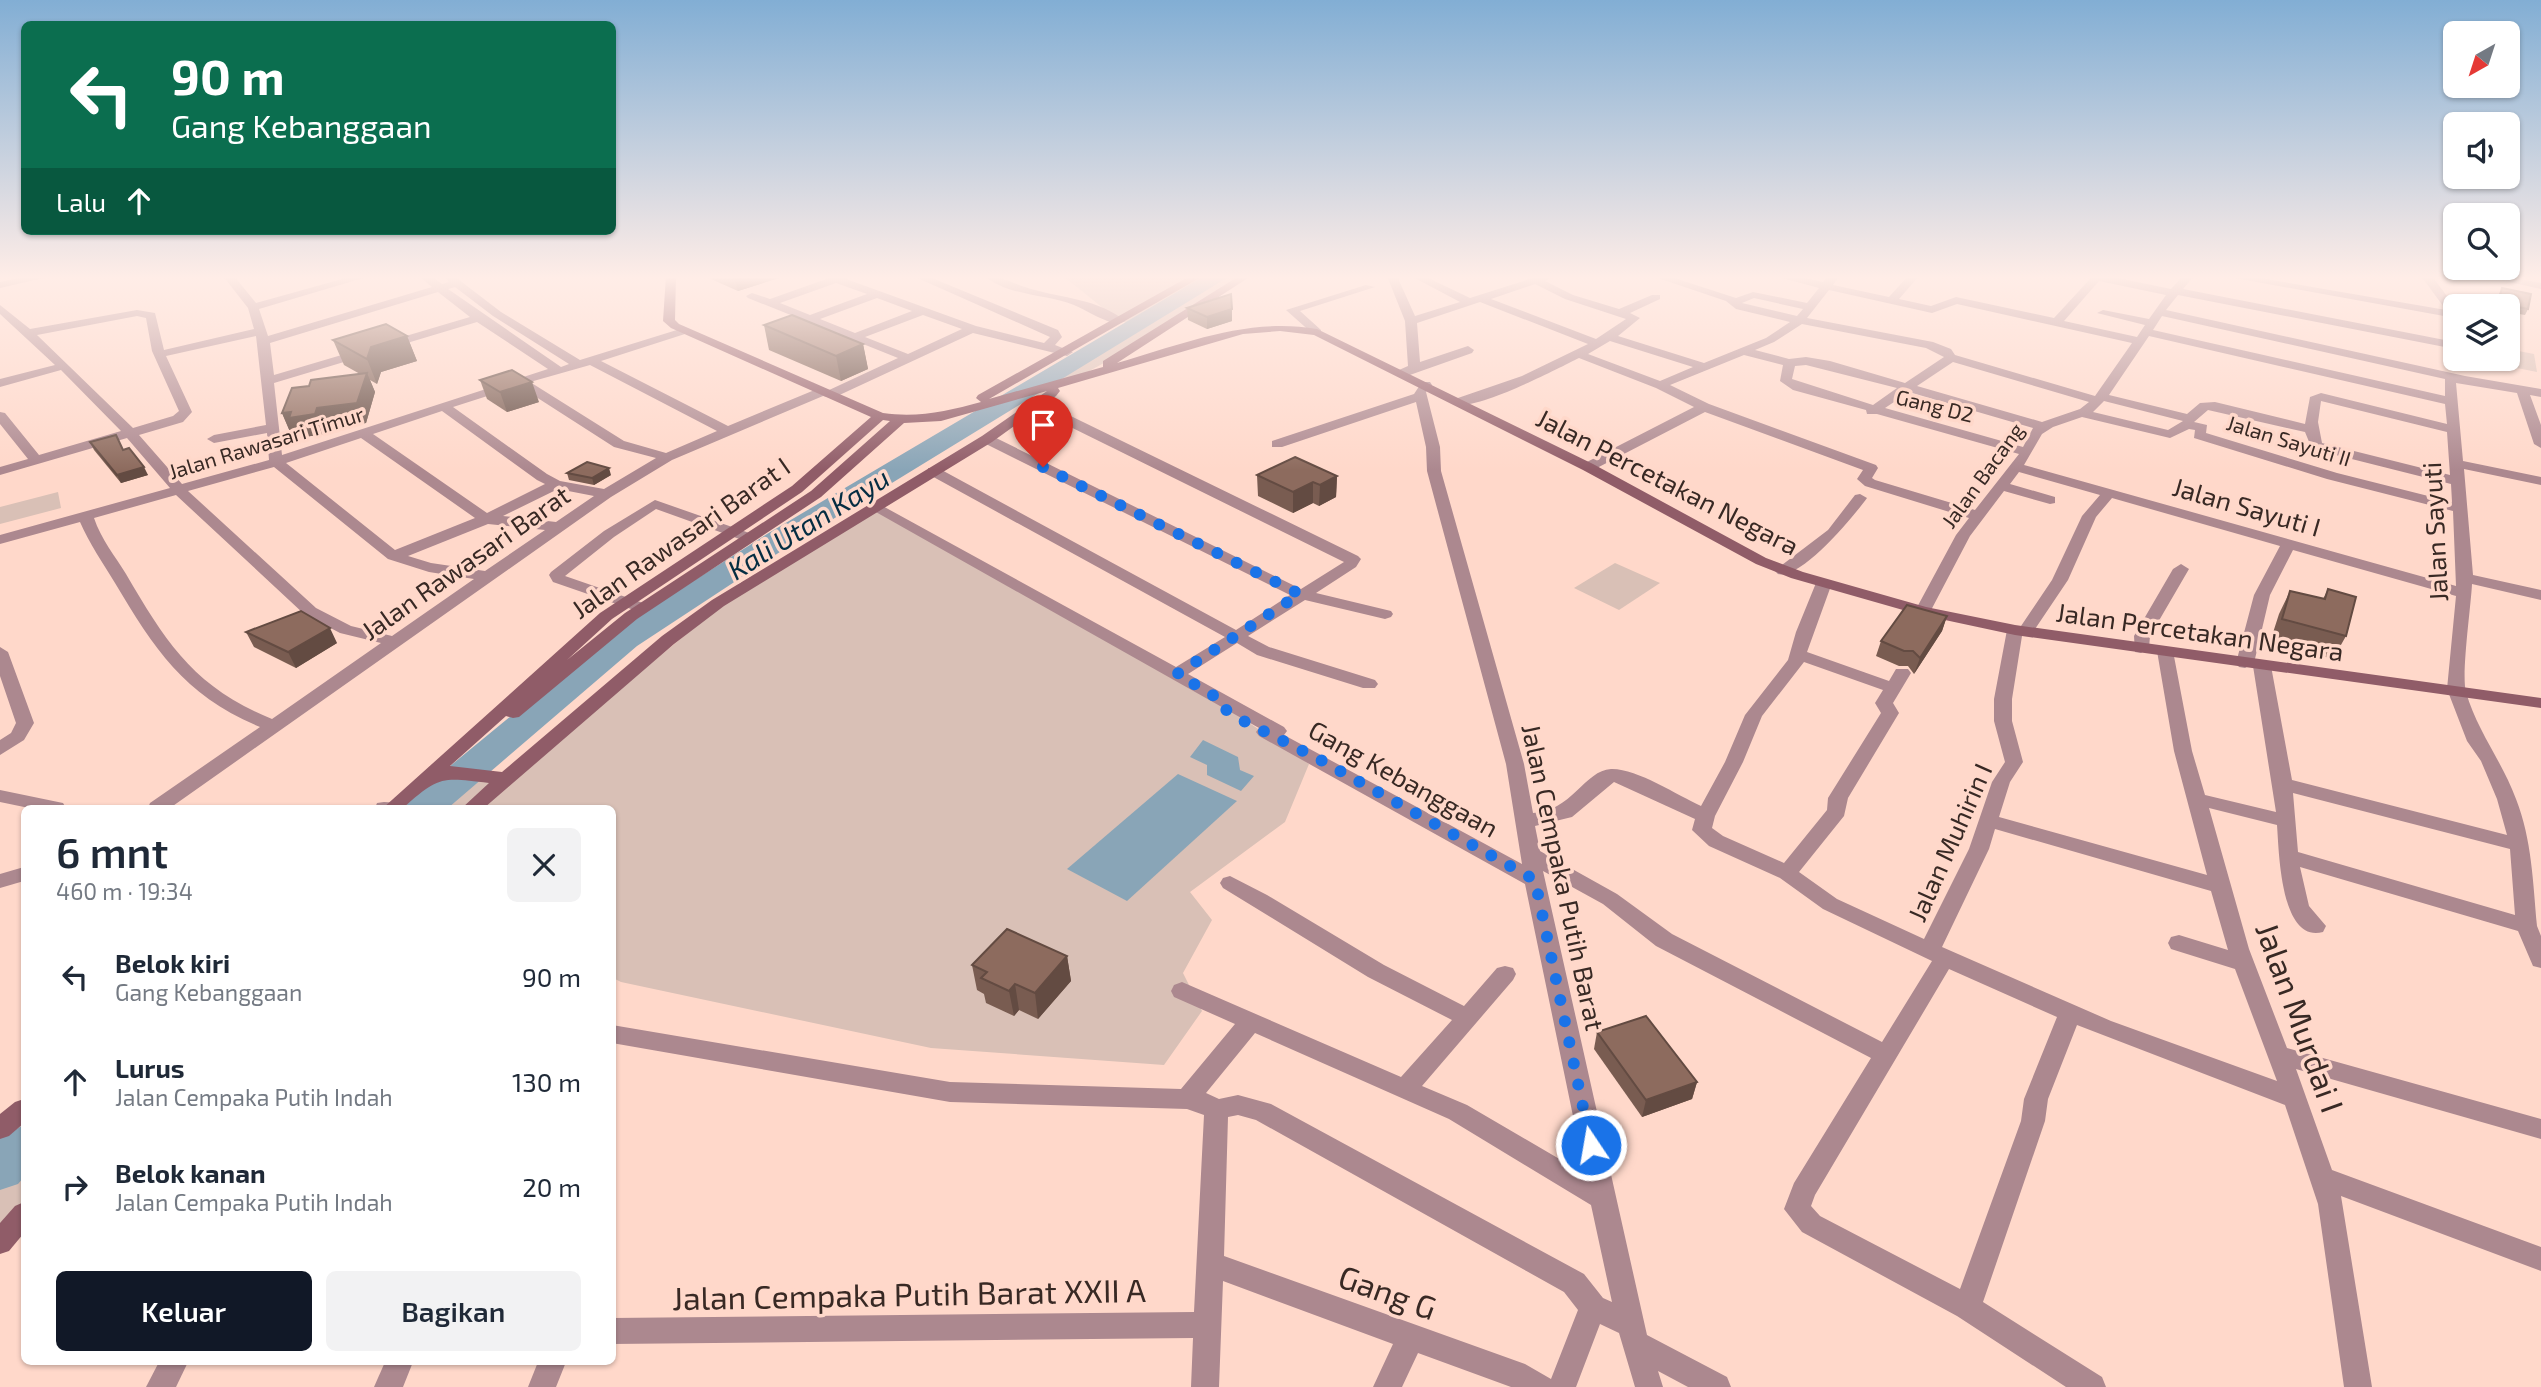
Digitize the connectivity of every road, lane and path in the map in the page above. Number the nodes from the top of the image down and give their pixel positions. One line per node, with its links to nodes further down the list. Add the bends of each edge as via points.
1 (37, 341): 41 (street)
2 (157, 341): 35 (street)
3 (236, 341): 35 (street)
4 (263, 341): 47 (street)
5 (403, 341): 47 (street)
6 (510, 341): 43 (street)
7 (543, 341): 39 (street)
8 (628, 341): 39 (street, Jalan Rawasari Timur)
9 (637, 341): 39 (street, Jalan Rawasari Timur)
10 (709, 341): 54 (street)
11 (864, 341): 37 (street)
12 (946, 341): 37 (street, Jalan Rawasari Barat)
13 (1018, 341): 31 (street)
14 (1053, 341): 31 (street)
15 (1088, 341): 33 (street)
16 (1138, 341): 46 (street)
17 (1174, 341): 30 (street)
18 (1209, 341): 30 (street, Jalan Percetakan Negara)
19 (1338, 341): 44 (street, Jalan Percetakan Negara)
20 (1410, 341): 44 (street)
21 (1589, 341): 29 (street)
22 (1599, 341): 29 (street)
23 (1622, 341): 42 (street)
24 (1767, 341): 34 (street)
25 (1906, 341): 38 (street, via 1929,345)
26 (2139, 341): 57 (street, Jalan Bacang)
27 (2205, 341): 58 (street)
28 (2241, 341): 45 (street)
29 (1595, 343): 36 (street)
30 (1188, 346): 46 (street, Jalan Percetakan Negara)
31 (1046, 348): 33 (street)
32 (1468, 350): 44 (street)
33 (1067, 352): 64 (street)
34 (1748, 352): 40 (street); 42 (street)
35 (160, 354): 74 (street, via 186,412 178,419)
36 (1576, 354): 50 (street); 59 (street)
37 (908, 358): 54 (street, Jalan Rawasari Barat)
38 (1951, 358): 51 (street); 57 (street)
39 (580, 362): 43 (street, Jalan Rawasari Timur); 72 (street)
40 (1789, 363): 51 (street, via 1814,362); 62 (street, Gang D2, via 1785,376 1790,384)
41 (64, 366): 49 (street); 74 (street)
42 (1706, 367): 50 (street)
43 (550, 370): 48 (street, Jalan Rawasari Timur)
44 (1409, 370): 52 (street, Jalan Percetakan Negara)
45 (2458, 373): 53 (street); 58 (street, Jalan Sayuti, via 2450,381)
46 (1091, 374): 56 (street, Jalan Percetakan Negara)
47 (267, 381): 70 (street)
48 (520, 381): 60 (street, Jalan Rawasari Timur); 81 (street, via 619,444)
49 (0, 383)
50 (1660, 384): 61 (street)
51 (1906, 388): 62 (street); 69 (street)
52 (1424, 390): 59 (street, Jalan Percetakan Negara); 78 (street); 149 (street, Jalan Cempaka Putih Barat, via 1438,491 1515,764)
53 (2522, 390): 55 (street); 79 (street)
54 (825, 393): 66 (street); 72 (street, Jalan Rawasari Barat)
55 (2541, 393)
56 (1033, 398): 64 (street); 77 (street); 114 (street, via 1353,559)
57 (2099, 398): 63 (street, Jalan Bacang); 68 (street)
58 (2451, 401): 71 (street, Jalan Sayuti)
59 (1460, 402): 85 (street, Jalan Percetakan Negara)
60 (444, 407): 75 (street, Jalan Rawasari Timur); 91 (street)
61 (1704, 407): 85 (street); 100 (street, via 1871,468 1864,479 1870,483)
62 (1872, 411): 80 (street, Gang D2)
63 (2081, 413): 68 (street, Jalan Sayuti II, via 2170,434); 69 (street, Jalan Bacang)
64 (951, 415): 67 (street)
65 (0, 416): 82 (street)
66 (880, 416): 67 (street); 104 (street, Jalan Rawasari Barat I, via 797,489)
67 (900, 419): 105 (street, Jalan Rawasari Barat I, via 816,494)
68 (2190, 422): 73 (street, via 2210,405); 99 (street, Jalan Sayuti II, via 2202,427 2200,435 2251,452)
69 (2043, 426): 80 (street, Jalan Bacang)
70 (272, 428): 76 (street); 83 (street)
71 (2452, 429): 73 (street, via 2318,397 2312,404); 84 (street, Jalan Sayuti)
72 (725, 430): 81 (street, Jalan Rawasari Barat)
73 (2312, 430): 89 (street, via 2317,446)
74 (130, 433): 82 (street); 93 (street)
75 (364, 434): 83 (street, Jalan Rawasari Timur); 102 (street)
76 (215, 439)
77 (987, 439): 88 (street); 114 (street)
78 (1277, 444)
79 (2541, 444)
80 (2027, 452): 86 (street, Jalan Bacang)
81 (667, 457): 95 (street, Jalan Rawasari Barat)
82 (37, 461): 87 (street)
83 (276, 462): 93 (street, Jalan Rawasari Timur); 108 (street)
84 (2455, 463): 89 (street, Jalan Sayuti); 90 (street)
85 (1588, 467): 110 (street, Jalan Percetakan Negara)
86 (2016, 467): 92 (street, Jalan Bacang); 94 (street, Jalan Sayuti I)
87 (0, 471)
88 (933, 471): 98 (street); 121 (street)
89 (2457, 481): 99 (street, Jalan Sayuti)
90 (2541, 481)
91 (556, 484): 95 (street); 102 (street)
92 (2003, 486): 97 (street); 100 (street, Jalan Bacang)
93 (180, 491): 101 (street, Jalan Rawasari Timur); 122 (street, via 310,611 346,630)
94 (2109, 493): 107 (street, Jalan Sayuti I); 120 (street, via 2089,516 2060,580)
95 (606, 494): 103 (street, Jalan Rawasari Barat)
96 (1860, 498): 110 (street, via 1826,539)
97 (2050, 500)
98 (874, 507): 129 (street); 139 (street, via 718,603)
99 (2459, 508): 113 (street, Jalan Sayuti)
100 (1978, 516): 118 (street, Jalan Bacang, via 1956,547)
101 (86, 517): 106 (street, Jalan Rawasari Timur); 135 (street, via 162,650 207,694)
102 (486, 519): 103 (street); 108 (street)
103 (559, 527): 111 (street, Jalan Rawasari Barat)
104 (731, 532): 105 (street); 116 (street, Jalan Rawasari Barat I); 116 (street, via 655,504 557,575)
105 (750, 538): 117 (street, Jalan Rawasari Barat I)
106 (0, 540)
107 (2288, 544): 113 (street, Jalan Sayuti I); 127 (street, via 2262,594)
108 (393, 556): 111 (street)
109 (2181, 569): 123 (street, via 2142,636)
110 (1783, 571): 112 (street, Jalan Percetakan Negara)
111 (491, 577): 122 (street, Jalan Rawasari Barat)
112 (1824, 583): 118 (street, Jalan Percetakan Negara); 126 (street)
113 (2465, 585): 115 (street, Jalan Sayuti I); 132 (street, Jalan Sayuti)
114 (1300, 594): 119 (street); 121 (street)
115 (2541, 595)
116 (625, 602): 117 (street); 130 (street, Jalan Rawasari Barat I)
117 (643, 608): 130 (street, Jalan Rawasari Barat I)
118 (1923, 611): 120 (street, Jalan Percetakan Negara)
119 (1385, 614)
120 (2020, 631): 123 (street, Jalan Percetakan Negara); 150 (street, Jalan Muhirin I, via 2003,699 2003,721 2014,762 2001,782)
121 (1234, 636): 129 (street); 131 (street, via 1263,651)
122 (398, 642): 135 (street, Jalan Rawasari Barat)
123 (2141, 648): 124 (street, Jalan Percetakan Negara)
124 (2165, 651): 127 (street, Jalan Percetakan Negara); 143 (street, Jalan Murdai I)
125 (0, 652): 128 (street)
126 (1798, 654): 148 (street, via 1754,715); 155 (street, via 1897,681 1884,703 1890,713 1838,799 1837,811)
127 (2254, 664): 132 (street, Jalan Percetakan Negara); 140 (street)
128 (4, 674): 137 (street, via 25,723 18,736)
129 (1177, 674): 133 (street)
130 (542, 681): 138 (street, Jalan Rawasari Barat I, via 455,761); 141 (street, Jalan Rawasari Barat I)
131 (1369, 684)
132 (2456, 689): 134 (street, Jalan Percetakan Negara); 152 (street, via 2476,741 2490,760 2507,800)
133 (1216, 697): 136 (street); 157 (street, Gang Kebanggaan, via 1234,716)
134 (2541, 702)
135 (272, 726): 145 (street, Jalan Rawasari Barat)
136 (1278, 731)
137 (0, 749)
138 (453, 772): 139 (street); 141 (street)
139 (501, 778): 147 (street)
140 (2283, 784): 151 (street); 152 (street)
141 (416, 786): 146 (street, Jalan Rawasari Barat I)
142 (0, 796): 144 (street)
143 (2196, 799): 151 (street); 160 (street, Jalan Murdai I)
144 (42, 805)
145 (161, 805)
146 (395, 805)
147 (475, 805)
148 (1705, 816): 149 (street, via 1629,779 1611,775 1562,816); 155 (street, via 1702,831 1706,835)
149 (1524, 820): 153 (street, Jalan Cempaka Putih Barat)
150 (1990, 821): 160 (street); 164 (street, Jalan Muhirin I)
151 (2286, 821): 154 (street)
152 (2520, 845): 162 (street)
153 (1530, 854): 157 (street, Jalan Cempaka Putih Barat); 174 (street, via 1611,899 1664,940)
154 (2291, 857): 161 (street, via 2293,896 2304,919); 162 (street)
155 (1787, 873): 164 (street, via 1830,904)
156 (21, 875): 158 (street)
157 (1535, 880): 183 (street, Jalan Cempaka Putih Barat)
158 (0, 881)
159 (1230, 883): 170 (street, via 1383,977)
160 (2221, 886): 166 (street, Jalan Murdai I)
161 (2315, 926)
162 (2526, 926): 165 (street)
163 (2179, 943): 166 (street)
164 (1937, 954): 169 (street); 174 (street, Jalan Muhirin I)
165 (2541, 960)
166 (2244, 964): 173 (street, Jalan Murdai I)
167 (1504, 974): 170 (street)
168 (1182, 991): 171 (street)
169 (2070, 1014): 176 (street); 189 (street, via 2036,1099 2033,1121)
170 (1468, 1017): 175 (street)
171 (1250, 1022): 175 (street); 177 (street)
172 (616, 1035): 177 (street, via 950,1093)
173 (2276, 1054): 176 (street, Jalan Murdai I); 181 (street)
174 (1886, 1055): 189 (street, Jalan Muhirin I, via 1797,1201 1797,1209 1811,1224)
175 (1406, 1088): 183 (street, via 1458,1112)
176 (2295, 1098): 182 (street, Jalan Murdai I)
177 (1187, 1099): 178 (street, via 1206,1102)
178 (1216, 1110): 187 (street); 188 (street, via 1238,1105 1262,1111 1574,1283)
179 (21, 1112): 180 (street)
180 (0, 1129)
181 (2541, 1129)
182 (2323, 1178): 186 (street); 207 (street, Jalan Murdai I, via 2331,1204)
183 (1603, 1199): 192 (street, Jalan Cempaka Putih Barat)
184 (21, 1218): 185 (street)
185 (0, 1242)
186 (2541, 1259)
187 (1210, 1264): 190 (street); 193 (street, Gang G)
188 (1593, 1307): 192 (street); 203 (street)
189 (1967, 1307): 206 (street)
190 (1207, 1325): 191 (street, Jalan Cempaka Putih Barat XXII A); 200 (street)
191 (616, 1331)
192 (1633, 1334): 204 (street, Jalan Cempaka Putih Barat); 205 (street)
193 (1411, 1336): 201 (street); 202 (street, Gang G)
194 (172, 1365): 197 (street)
195 (398, 1365): 198 (street)
196 (551, 1365): 199 (street)
197 (160, 1387)
198 (388, 1387)
199 (542, 1387)
200 (1205, 1387)
201 (1387, 1387)
202 (1540, 1387)
203 (1562, 1387)
204 (1649, 1387)
205 (1717, 1387)
206 (2092, 1387)
207 (2358, 1387)

